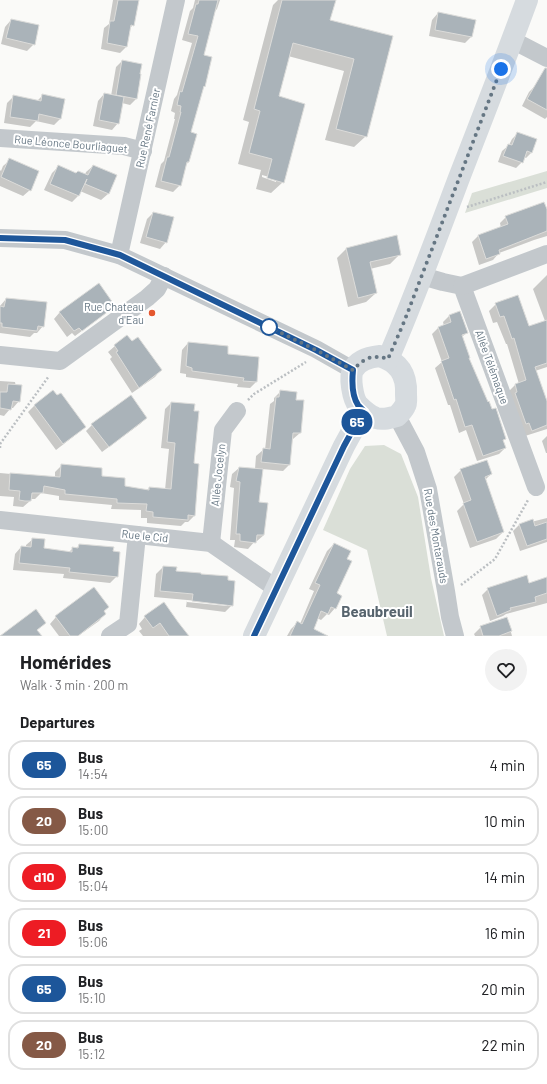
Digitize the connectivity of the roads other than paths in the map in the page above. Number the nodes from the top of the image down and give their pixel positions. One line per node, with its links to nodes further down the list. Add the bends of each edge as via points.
1 (176, 0): 6 (street, Rue René Farnier)
2 (527, 0): 3 (street)
3 (512, 40): 4 (street); 11 (street)
4 (547, 58)
5 (0, 138): 6 (street, Rue Léonce Bourliaguet, via 124,146)
6 (143, 151): 9 (street, Rue René Farnier)
7 (0, 238): 9 (street, via 65,240)
8 (547, 254): 12 (street)
9 (120, 255): 10 (street)
10 (164, 276): 13 (street, via 147,298 60,361); 15 (street)
11 (422, 276): 12 (street); 14 (street)
12 (462, 286): 19 (street, Allée Télémaque)
13 (0, 355)
14 (388, 359): 15 (street, via 380,356 370,358); 18 (street, via 396,364 405,377 406,405)
15 (353, 370): 17 (street, via 353,392 357,404)
16 (237, 411): 22 (street, Allée Jocelyn, via 223,430)
17 (365, 412): 18 (street, via 376,418); 23 (street, via 344,446)
18 (397, 416): 26 (street, Rue des Montarauds, via 416,452 428,489)
19 (536, 487)
20 (0, 520): 21 (street, Rue le Cid)
21 (138, 535): 22 (street, Rue le Cid); 24 (street, via 128,624)
22 (211, 543): 23 (street, Rue le Cid)
23 (277, 589): 25 (street)
24 (110, 636)
25 (254, 636)
26 (455, 636)

